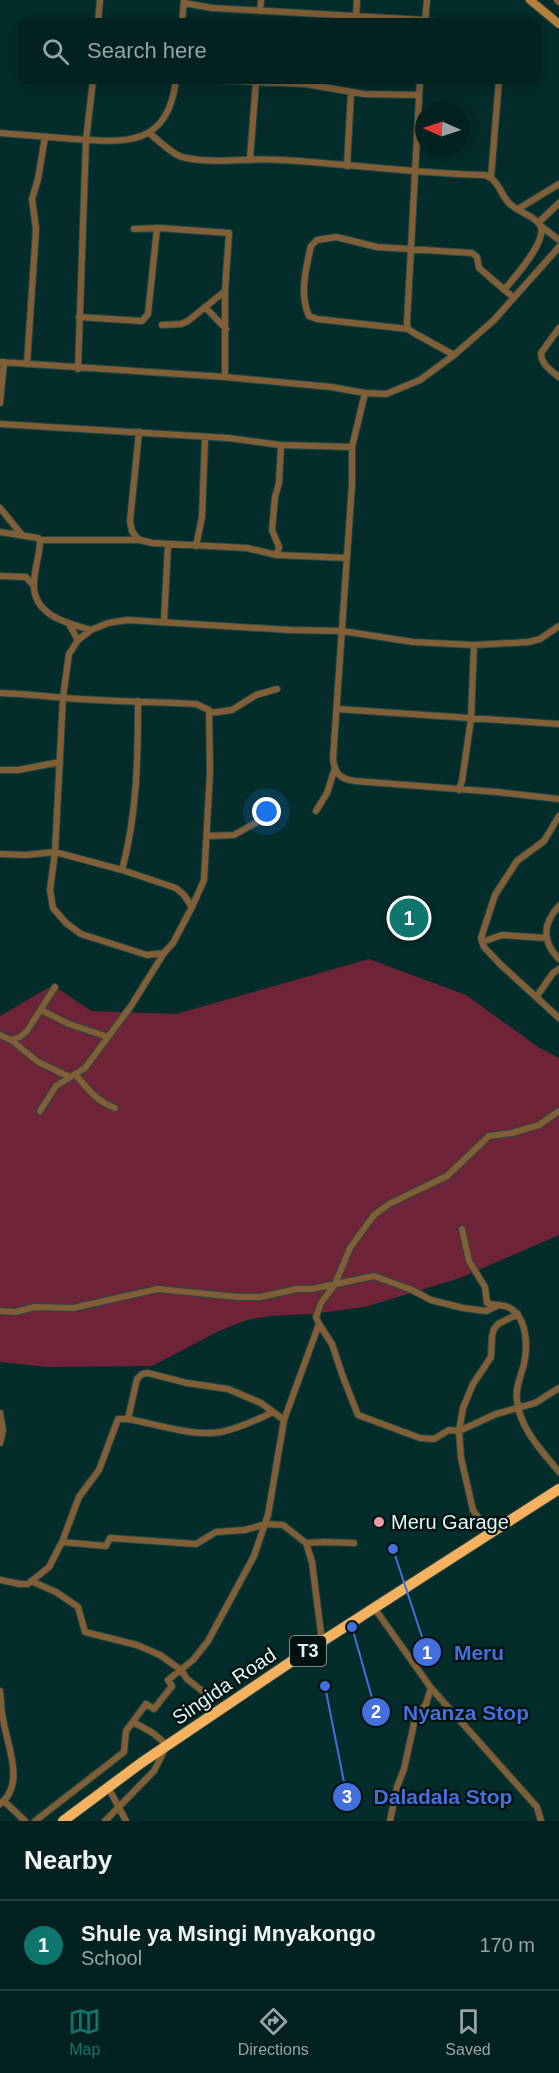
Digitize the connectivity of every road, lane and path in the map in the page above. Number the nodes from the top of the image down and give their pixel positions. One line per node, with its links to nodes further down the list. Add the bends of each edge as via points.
1 (100, 0): 9 (street)
2 (261, 0): 7 (street)
3 (357, 0): 8 (street)
4 (428, 0): 12 (street)
5 (530, 0): 13 (street)
6 (184, 1): 7 (street, via 212,8); 10 (street)
7 (260, 11): 8 (street)
8 (356, 17): 11 (street)
9 (98, 18)
10 (182, 18)
11 (373, 18)
12 (425, 18)
13 (559, 24)
14 (93, 84): 25 (street)
15 (176, 84): 23 (street, via 166,113)
16 (256, 84): 26 (street)
17 (305, 84): 20 (street)
18 (420, 84): 21 (street)
19 (499, 84): 29 (street)
20 (351, 92): 21 (street); 27 (street)
21 (419, 95): 28 (street)
22 (0, 133): 24 (street)
23 (149, 133): 25 (street, via 127,141); 26 (street, via 182,157 229,161)
24 (45, 137): 25 (street); 50 (street, via 32,199 36,229)
25 (86, 140): 43 (street)
26 (250, 158): 27 (street)
27 (347, 166): 28 (street)
28 (414, 172): 29 (street); 38 (street)
29 (491, 177): 32 (street, via 510,205)
30 (559, 184): 32 (street)
31 (559, 202): 33 (street)
32 (518, 209): 33 (street)
33 (539, 225): 36 (street); 39 (street, via 537,244)
34 (157, 228): 35 (street); 40 (street, via 229,233); 43 (street, via 148,314 142,321)
35 (134, 229)
36 (559, 240)
37 (559, 247): 41 (street)
38 (411, 249): 39 (street, via 476,254 479,268); 47 (street); 47 (street, via 377,247 336,237 317,240 311,246 304,282 309,316)
39 (504, 290): 41 (street)
40 (225, 291): 42 (street); 46 (street)
41 (514, 298): 48 (street)
42 (205, 307): 44 (street, via 181,324); 46 (street)
43 (79, 317): 51 (street)
44 (162, 325)
45 (559, 328): 53 (street, via 541,357)
46 (225, 329): 52 (street)
47 (408, 329): 48 (street)
48 (454, 355): 54 (street, via 408,386 386,394)
49 (2, 362): 50 (street); 55 (street)
50 (27, 364): 51 (street)
51 (78, 369): 52 (street)
52 (225, 377): 54 (street)
53 (559, 377)
54 (365, 393): 60 (street)
55 (0, 403)
56 (0, 424): 57 (street)
57 (139, 432): 58 (street); 65 (street, via 130,520 132,531)
58 (205, 438): 59 (street); 67 (street, via 202,517)
59 (281, 445): 60 (street); 68 (street, via 272,530 279,547)
60 (352, 447): 69 (street)
61 (0, 508): 63 (street)
62 (0, 532): 63 (street)
63 (23, 535): 64 (street)
64 (40, 540): 65 (street); 71 (street)
65 (140, 540): 66 (street)
66 (168, 545): 67 (street); 72 (street)
67 (196, 546): 68 (street, via 248,548)
68 (277, 555): 69 (street)
69 (347, 558): 76 (street)
70 (0, 576): 71 (street, via 26,577)
71 (34, 586): 73 (street, via 43,609)
72 (164, 621): 75 (street, via 127,620); 76 (street)
73 (69, 624): 75 (street); 77 (street)
74 (559, 626): 78 (street, via 529,642)
75 (92, 630): 77 (street)
76 (342, 631): 78 (street, via 413,642); 83 (street)
77 (78, 640): 81 (street, via 69,654)
78 (474, 645): 85 (street)
79 (277, 689): 84 (street, via 232,710)
80 (0, 693): 81 (street)
81 (63, 698): 82 (street); 87 (street)
82 (138, 701): 84 (street, via 196,704); 98 (street, via 133,818)
83 (337, 709): 85 (street); 89 (street)
84 (210, 713): 95 (street)
85 (471, 719): 86 (street); 90 (street)
86 (559, 724)
87 (60, 762): 88 (street); 96 (street)
88 (0, 770)
89 (334, 771): 90 (street, via 346,780); 92 (street)
90 (459, 790): 91 (street)
91 (559, 799)
92 (316, 811)
93 (559, 816): 102 (street, via 544,841 517,861 495,895)
94 (266, 817): 95 (street, via 234,835)
95 (208, 836): 100 (street, via 204,880)
96 (55, 852): 97 (street); 98 (street); 103 (street, via 50,890 53,908 66,923 95,940 147,955)
97 (0, 854)
98 (122, 870): 100 (street, via 176,888)
99 (559, 906): 101 (street, via 549,921)
100 (192, 907): 103 (street, via 173,944)
101 (546, 938): 102 (street, via 502,935); 104 (street)
102 (482, 942): 107 (street)
103 (164, 952): 111 (street)
104 (559, 959)
105 (559, 969): 107 (street)
106 (55, 987): 108 (street)
107 (537, 996): 109 (street)
108 (41, 1010): 111 (street); 112 (street, via 27,1031)
109 (559, 1018)
110 (0, 1035): 112 (street)
111 (108, 1037): 113 (street, via 86,1068)
112 (11, 1040): 113 (street, via 38,1062)
113 (73, 1076): 114 (street, via 104,1104); 115 (street, via 52,1089)
114 (115, 1108)
115 (40, 1111)
116 (559, 1111): 118 (street, via 538,1125 489,1136 447,1176 389,1204 375,1215 350,1248)
117 (462, 1229): 119 (street, via 469,1261 485,1287 487,1303)
118 (335, 1284): 119 (street, via 378,1277 431,1300 463,1308 486,1311); 120 (street, via 260,1297 158,1289 70,1308 35,1306 15,1312); 122 (street, via 321,1303 316,1317)
119 (499, 1305): 121 (street)
120 (0, 1311)
121 (518, 1314): 124 (street, via 525,1341 517,1395); 129 (street, via 494,1329 491,1357 472,1384)
122 (320, 1324): 128 (street); 129 (street, via 332,1344 358,1415 420,1438 434,1439 449,1430)
123 (559, 1388): 124 (street)
124 (519, 1409): 129 (street, via 496,1414); 131 (street, via 529,1433)
125 (273, 1412): 127 (street, via 220,1432 198,1432); 127 (street, via 228,1389 148,1373 137,1379); 128 (street)
126 (0, 1413): 130 (street)
127 (128, 1419): 135 (street, via 118,1419 99,1470 79,1497)
128 (284, 1420): 133 (street)
129 (459, 1431): 134 (street, via 473,1510 481,1521)
130 (0, 1443)
131 (559, 1472)
132 (559, 1489): 134 (highway, Singida Road / T3)
133 (266, 1524): 135 (street, via 216,1532 196,1544 110,1538 106,1546); 136 (street, via 283,1525); 142 (street, via 208,1641)
134 (496, 1530): 140 (highway, Singida Road / T3)
135 (62, 1542): 139 (street, via 48,1567)
136 (306, 1543): 137 (street); 141 (street)
137 (354, 1543)
138 (0, 1580): 139 (street, via 20,1584)
139 (31, 1581): 142 (street, via 78,1607 85,1632 137,1645)
140 (375, 1609): 141 (highway, Singida Road / T3); 143 (street)
141 (322, 1642): 148 (highway, Singida Road / T3)
142 (181, 1670): 145 (street); 146 (street, via 168,1680 171,1686 154,1709 146,1704)
143 (431, 1688): 157 (street, via 415,1719); 158 (street, via 537,1807)
144 (0, 1691): 147 (street)
145 (210, 1697)
146 (133, 1722): 148 (street); 153 (street, via 126,1731 124,1752)
147 (2, 1728): 150 (street, via 14,1771 12,1787)
148 (168, 1745): 149 (highway, Singida Road / T3); 151 (street, via 154,1771)
149 (108, 1787): 151 (street); 154 (highway, Singida Road / T3)
150 (2, 1802): 152 (street)
151 (119, 1809): 155 (street); 156 (street)
152 (25, 1821)
153 (35, 1821)
154 (63, 1821)
155 (105, 1821)
156 (126, 1821)
157 (390, 1821)
158 (541, 1821)

